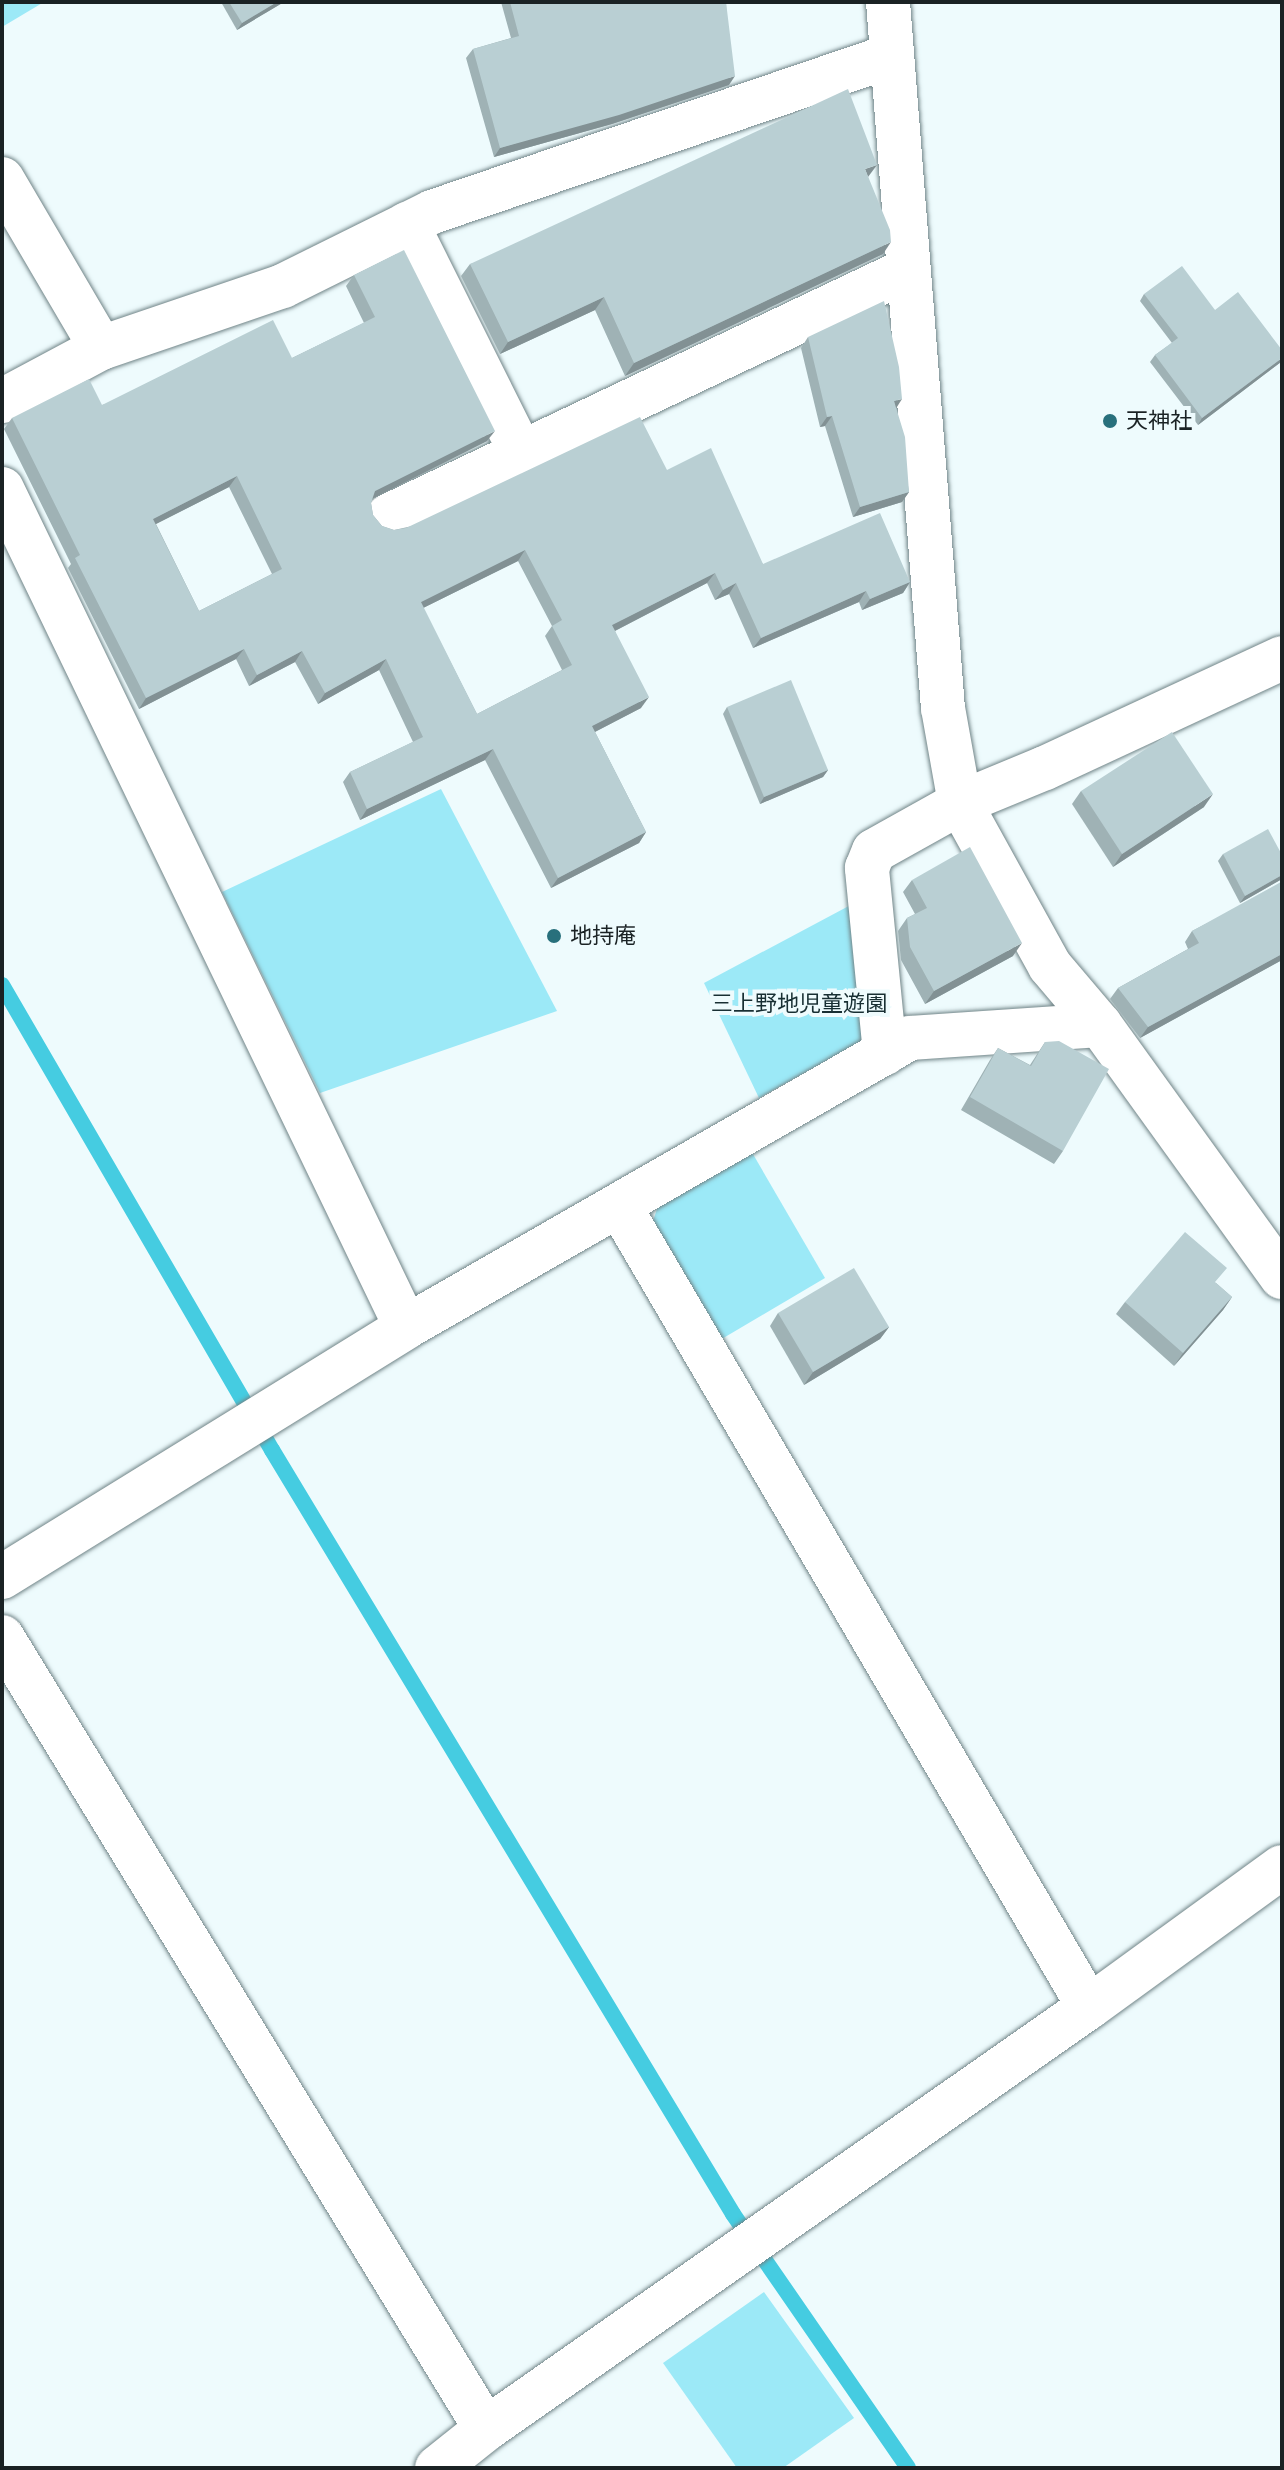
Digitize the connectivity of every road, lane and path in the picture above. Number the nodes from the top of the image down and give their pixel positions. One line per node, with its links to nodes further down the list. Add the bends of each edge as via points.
1 (888, 2): 2 (street)
2 (891, 56): 4 (street); 5 (street)
3 (2, 179): 6 (street)
4 (407, 224): 6 (street, via 283,286); 8 (street)
5 (907, 270): 8 (street); 12 (street, via 943,708)
6 (101, 348): 7 (street)
7 (2, 401)
8 (521, 453): 10 (street)
9 (2, 489): 17 (street)
10 (388, 516)
11 (1282, 658): 12 (street)
12 (960, 803): 13 (street, via 1050,966); 14 (street, via 874,851 867,868)
13 (1100, 1025): 14 (street, via 910,1038); 16 (street)
14 (885, 1053): 15 (street)
15 (620, 1207): 17 (street); 21 (street)
16 (1282, 1277)
17 (406, 1327): 18 (street)
18 (2, 1577)
19 (2, 1637): 22 (street)
20 (1282, 1867): 21 (street)
21 (1089, 2007): 22 (street)
22 (486, 2429): 23 (street)
23 (437, 2468)

